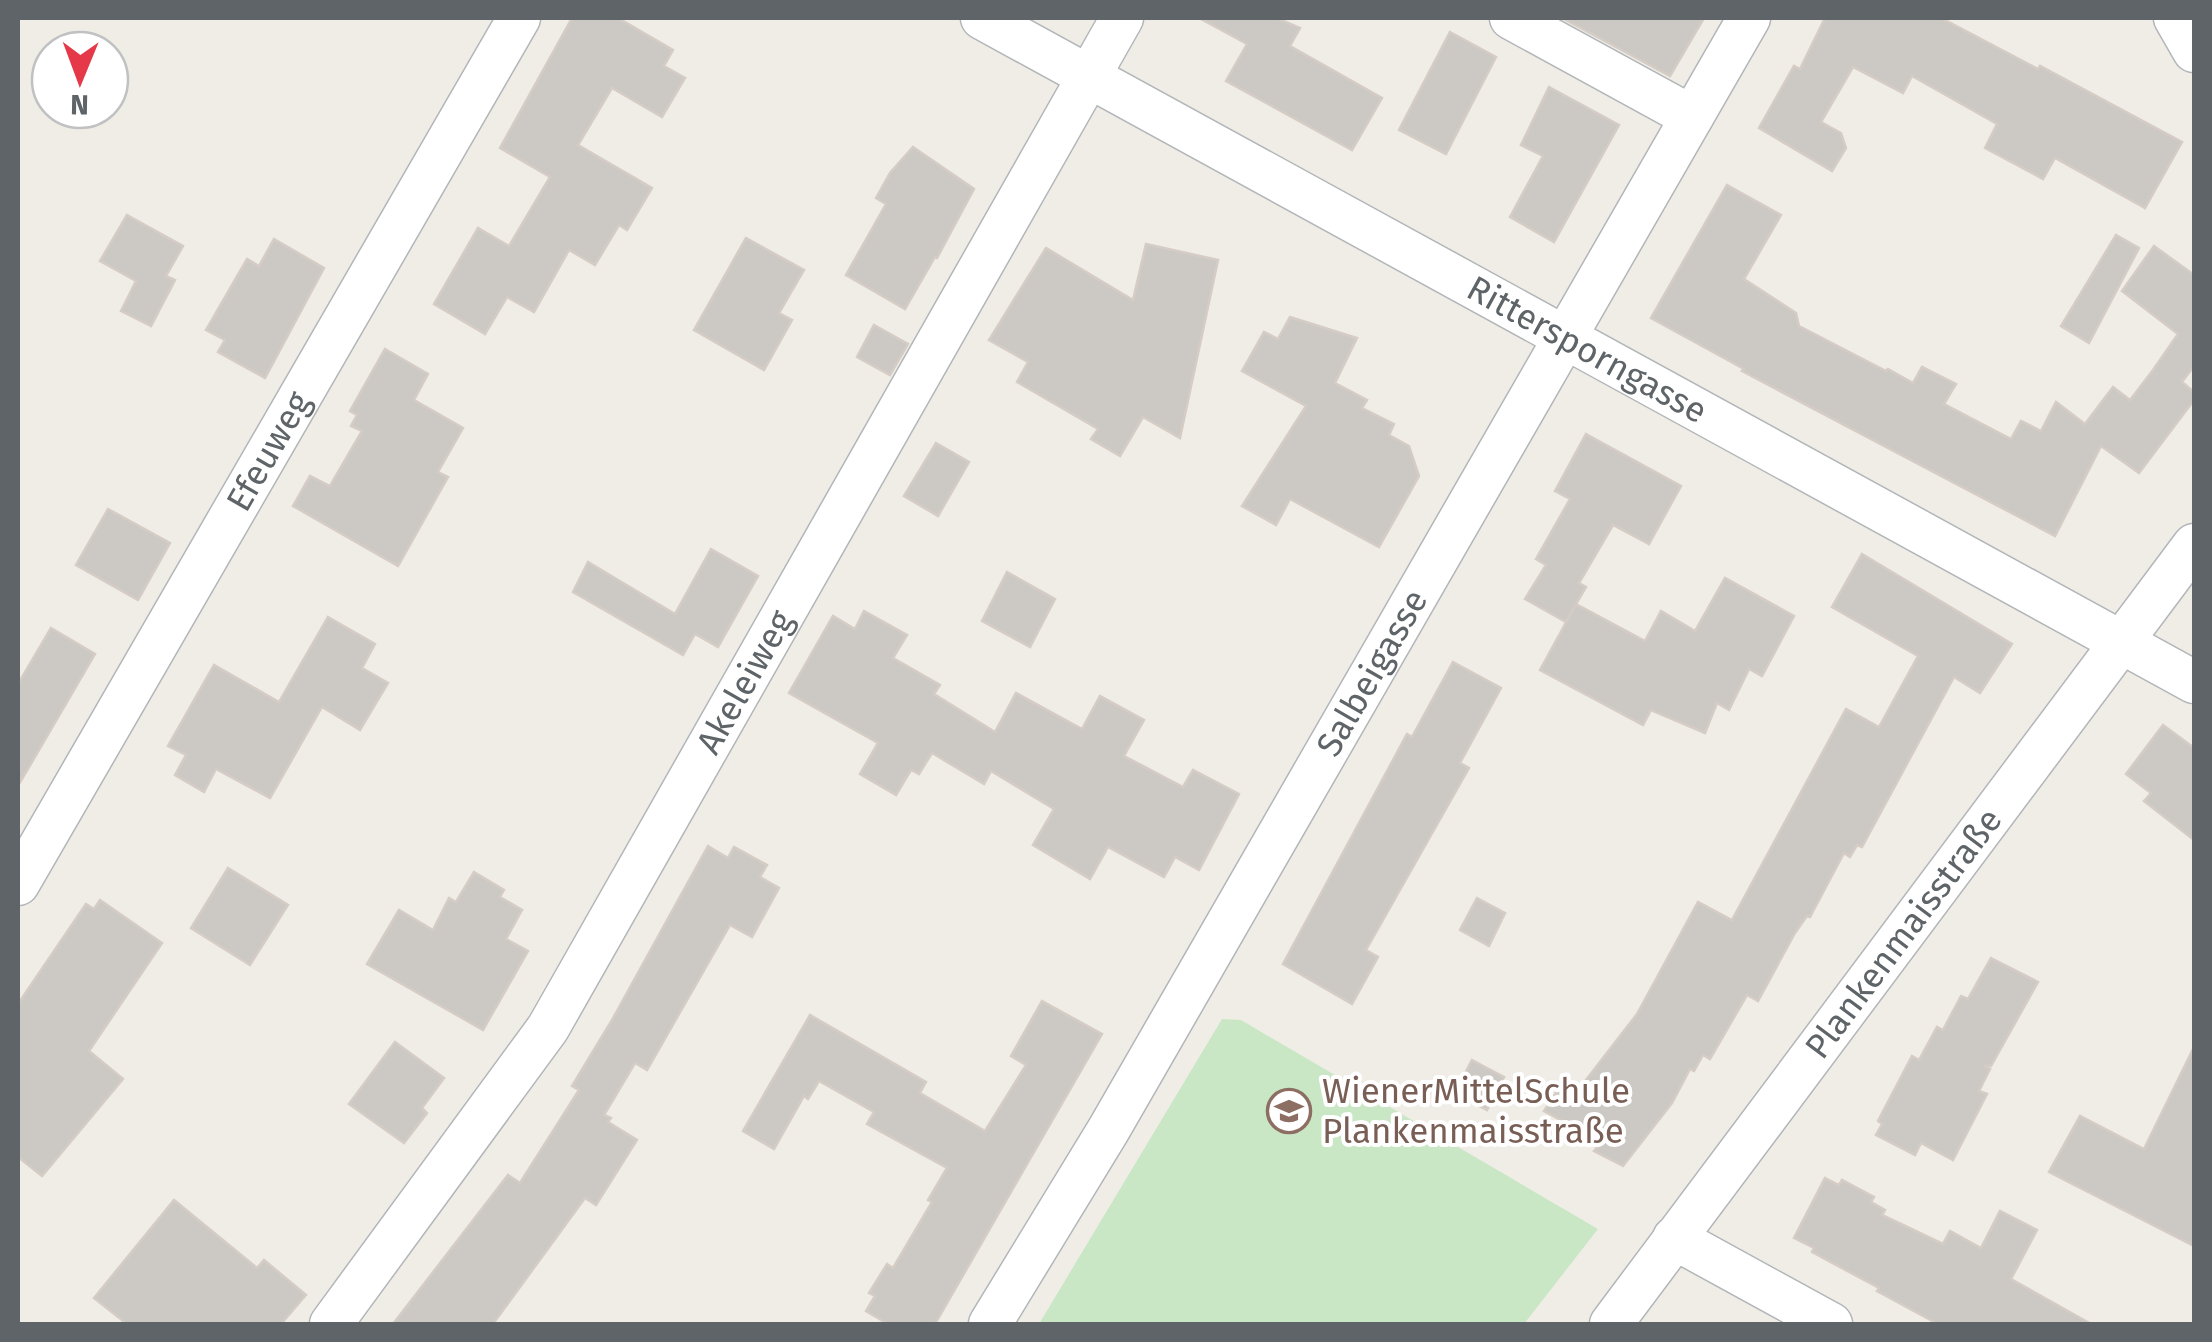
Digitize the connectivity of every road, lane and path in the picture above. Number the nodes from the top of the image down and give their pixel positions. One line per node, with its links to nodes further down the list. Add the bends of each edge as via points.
1 (519, 18): 14 (street, Efeuweg)
2 (982, 18): 8 (street, Rittersporngasse)
3 (1122, 18): 8 (street, Akeleiweg)
4 (1511, 18): 9 (street)
5 (1749, 18): 9 (street, Salbeigasse)
6 (2176, 18): 7 (street)
7 (2194, 50)
8 (1089, 77): 10 (street, Rittersporngasse); 16 (street, Akeleiweg, via 548,1028)
9 (1692, 118): 10 (street, Salbeigasse)
10 (1568, 336): 12 (street, Rittersporngasse); 17 (street, Salbeigasse)
11 (2194, 545): 12 (street, Plankenmaisstraße)
12 (2122, 643): 13 (street, Rittersporngasse); 15 (street, Plankenmaisstraße)
13 (2194, 682)
14 (18, 884)
15 (1674, 1238): 18 (street, Plankenmaisstraße); 19 (street)
16 (331, 1324)
17 (990, 1324)
18 (1611, 1324)
19 (1832, 1324)

